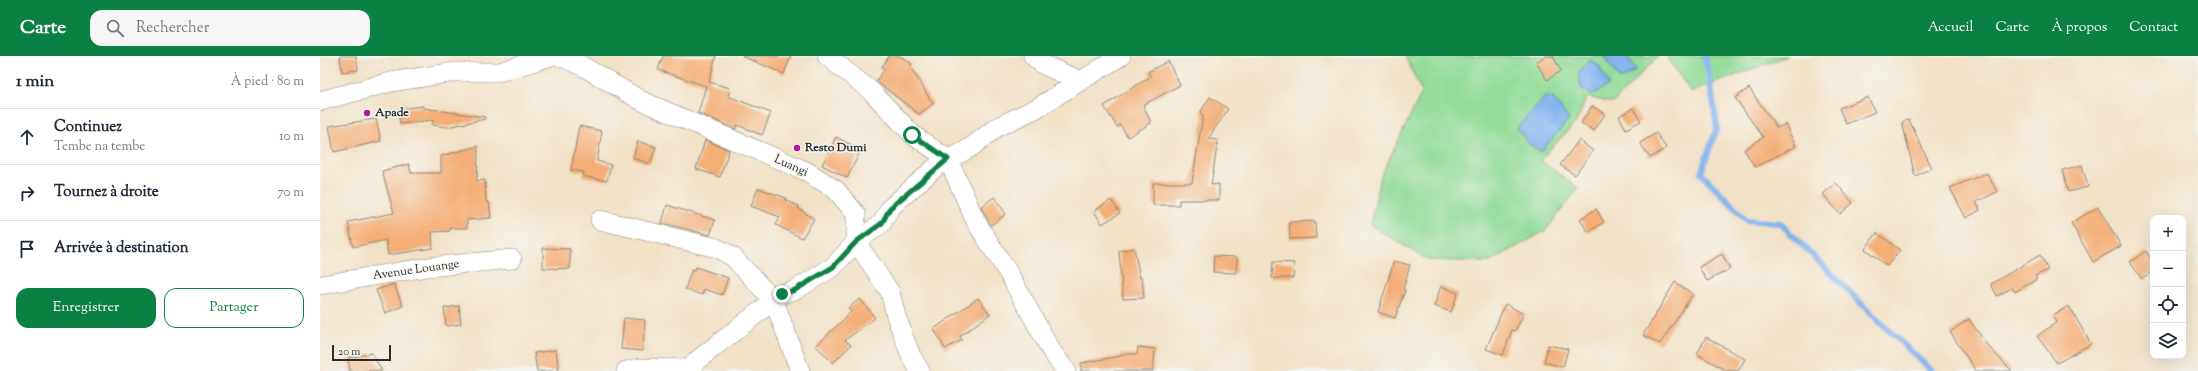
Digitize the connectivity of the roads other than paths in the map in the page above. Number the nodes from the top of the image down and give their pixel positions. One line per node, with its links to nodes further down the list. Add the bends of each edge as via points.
1 (552, 56): 7 (street, via 499,72 455,72 391,82)
2 (560, 56): 10 (street, Luangi, via 642,101 806,171 836,190 856,214)
3 (827, 56): 8 (street, via 872,92 912,135)
4 (1033, 56): 6 (street, via 1042,64)
5 (1121, 56): 6 (street)
6 (1080, 81): 8 (street, via 1037,108 997,127 970,148)
7 (320, 101)
8 (948, 159): 10 (street, via 890,208 882,223); 18 (street, via 976,222 1009,274 1052,352)
9 (600, 220): 13 (street, via 717,248 732,257)
10 (856, 242): 13 (street, via 833,267 795,290 782,294); 17 (street, via 890,292 911,356)
11 (512, 259): 12 (street, Avenue Louange, via 428,267)
12 (320, 285)
13 (774, 301): 14 (street, via 695,362); 16 (street)
14 (691, 370): 15 (street, via 639,368)
15 (626, 371)
16 (800, 371)
17 (920, 371)
18 (1066, 371)

